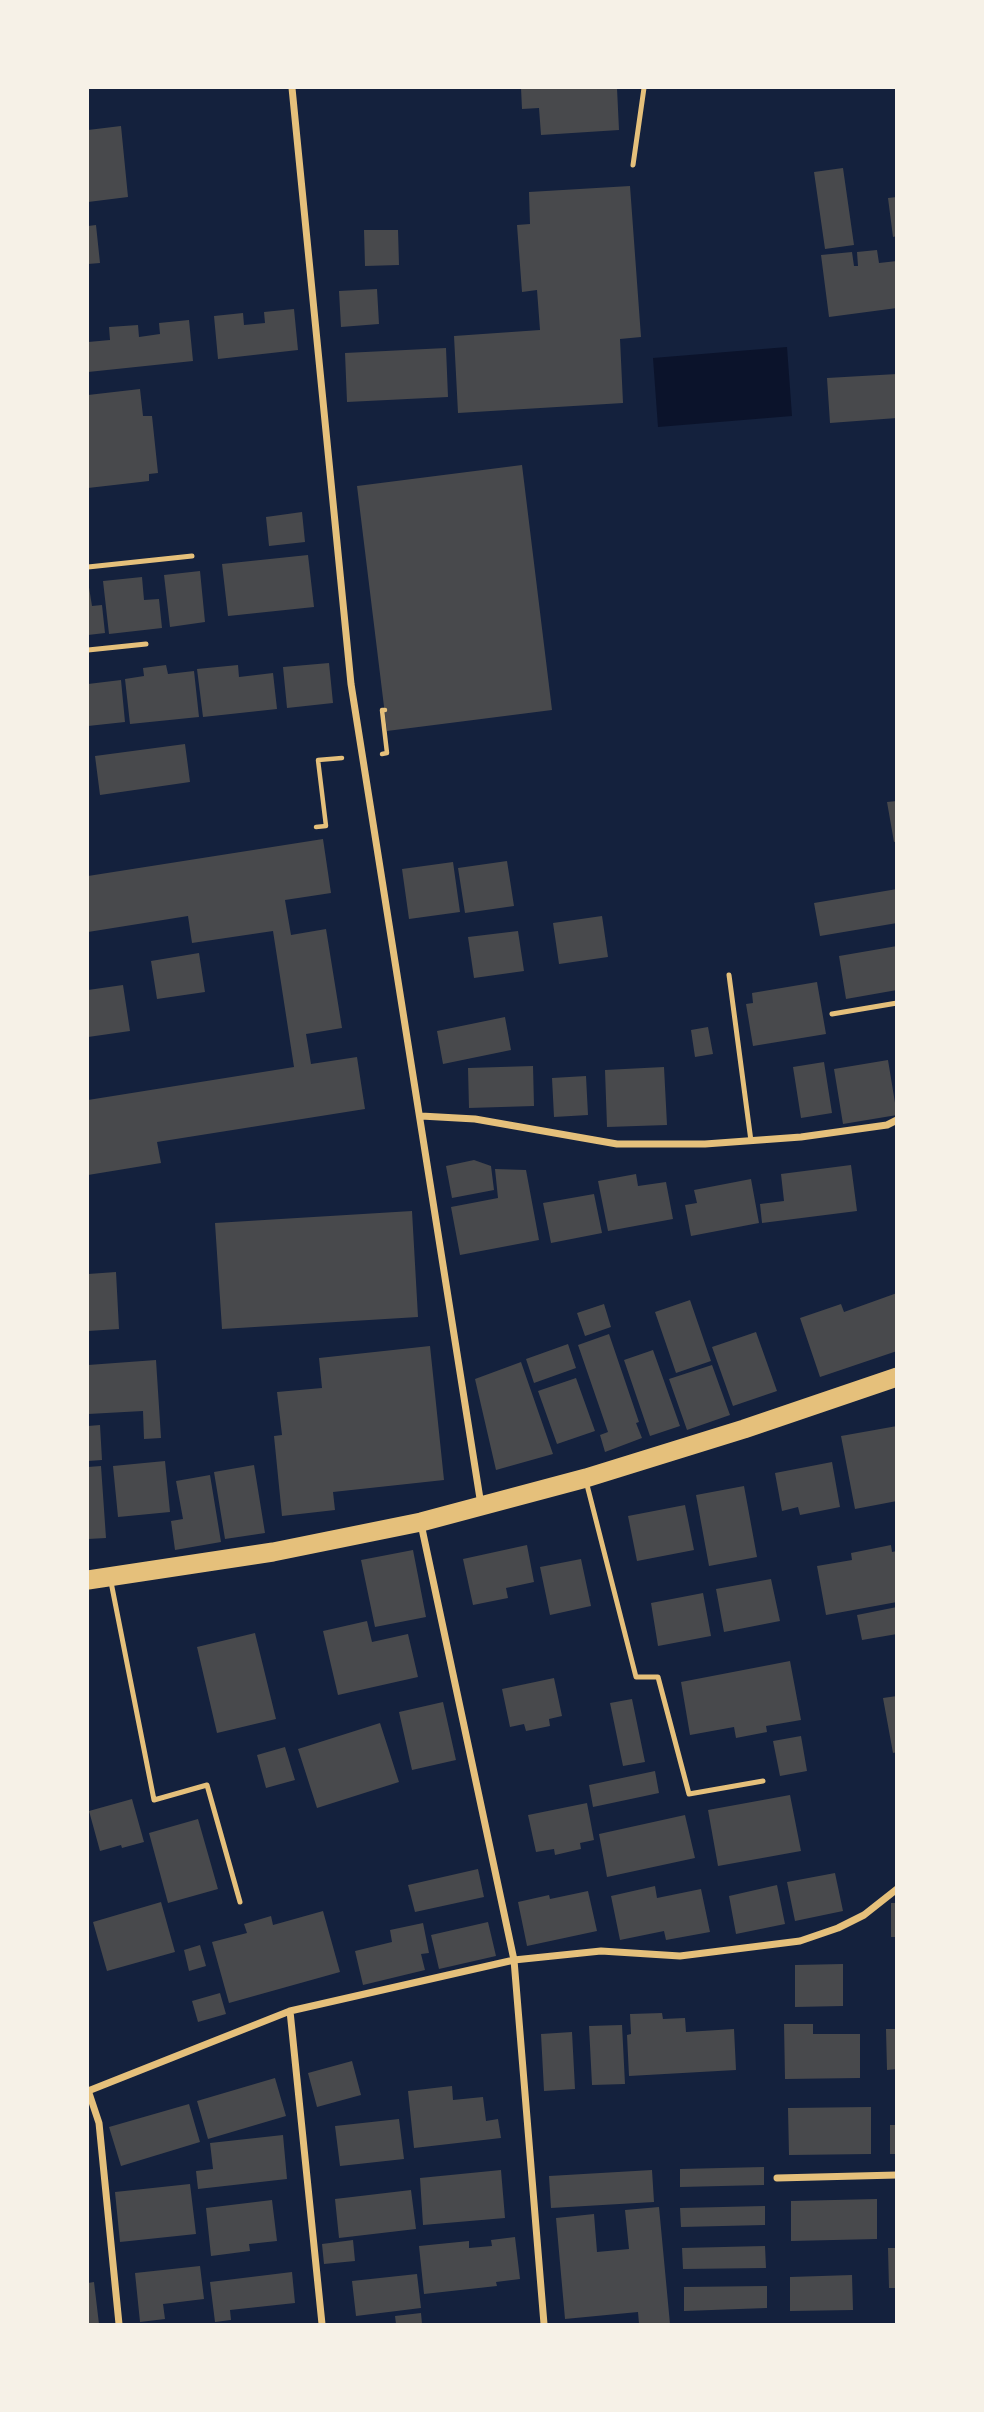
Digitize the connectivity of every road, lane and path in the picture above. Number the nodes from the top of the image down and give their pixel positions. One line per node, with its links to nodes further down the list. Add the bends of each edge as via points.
1 (292, 88): 11 (street, via 351,684)
2 (644, 88): 3 (lane)
3 (633, 165)
4 (192, 556): 5 (lane)
5 (88, 567)
6 (146, 644): 7 (lane)
7 (88, 650)
8 (729, 975): 13 (lane)
9 (897, 1003): 10 (lane)
10 (832, 1014)
11 (421, 1116): 13 (street, via 475,1119 617,1144); 16 (street)
12 (897, 1120): 13 (street, via 801,1138)
13 (751, 1141)
14 (897, 1377): 15 (highway)
15 (586, 1478): 16 (highway); 20 (lane, via 636,1677 658,1677 689,1794)
16 (481, 1505): 17 (highway)
17 (421, 1522): 18 (highway); 23 (street)
18 (110, 1579): 19 (highway); 22 (lane, via 154,1800 206,1785)
19 (88, 1580)
20 (764, 1781)
21 (897, 1889): 23 (street, via 855,1919 800,1941 680,1956 601,1951)
22 (240, 1902)
23 (514, 1960): 24 (street); 30 (street)
24 (290, 2011): 25 (street); 29 (street)
25 (88, 2091): 28 (street, via 99,2123)
26 (897, 2175): 27 (street)
27 (777, 2178)
28 (119, 2325)
29 (322, 2325)
30 (544, 2325)

